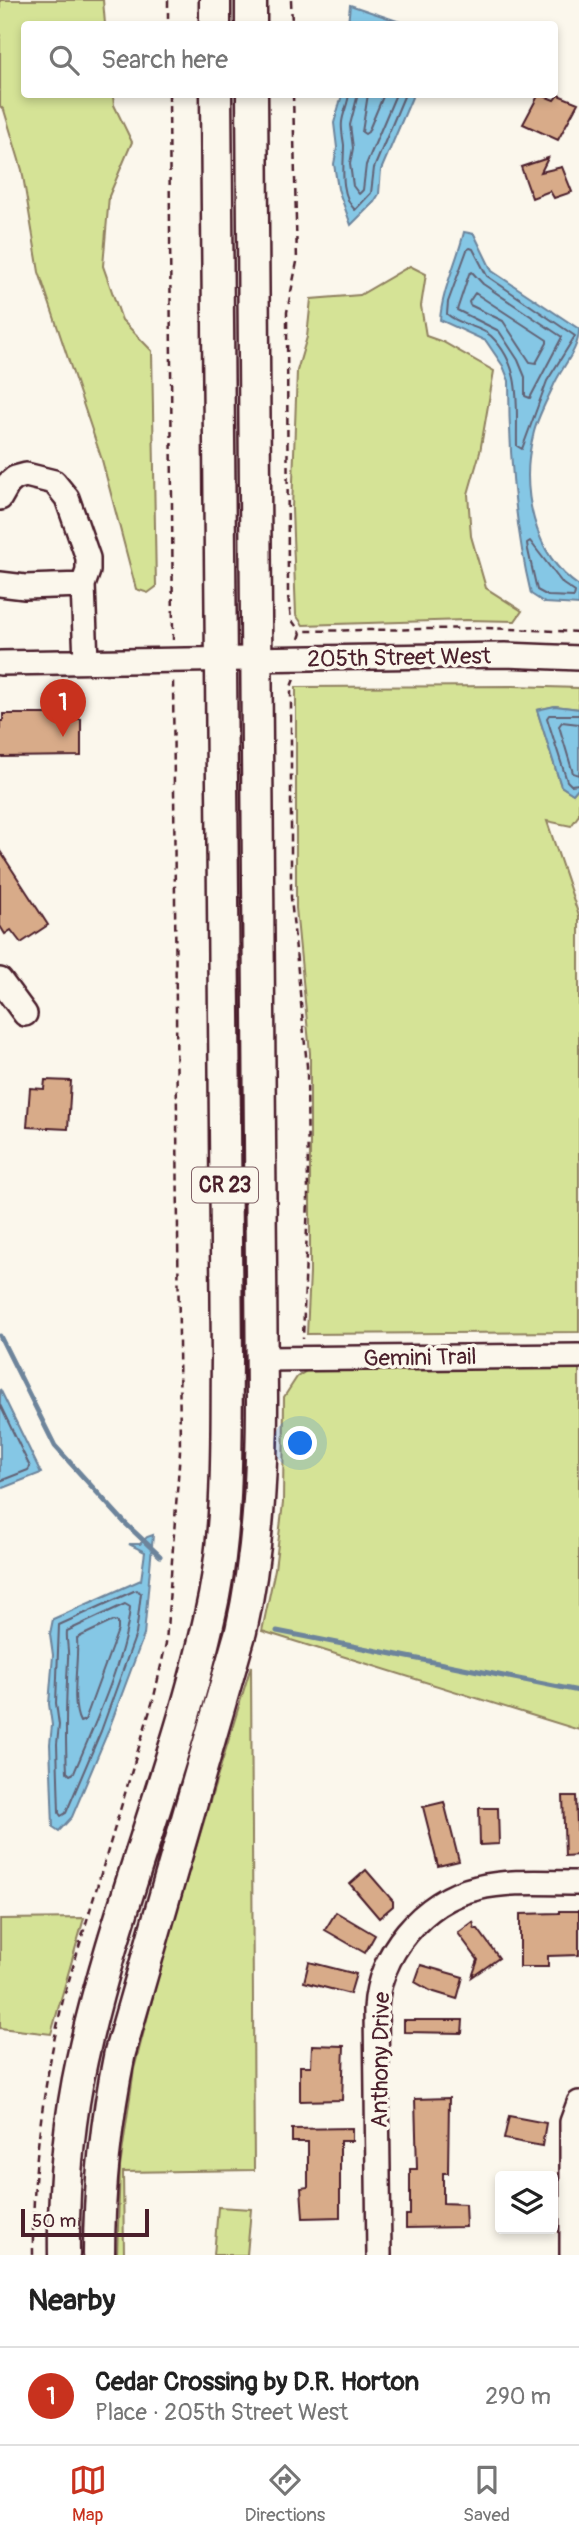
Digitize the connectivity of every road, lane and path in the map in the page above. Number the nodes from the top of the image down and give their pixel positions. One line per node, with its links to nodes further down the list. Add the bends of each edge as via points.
1 (168, 0): 5 (path)
2 (215, 0): 6 (main road)
3 (251, 0): 7 (main road)
4 (291, 0): 8 (path)
5 (168, 21)
6 (215, 21)
7 (251, 21)
8 (292, 21)
9 (169, 98): 21 (path)
10 (216, 98): 22 (main road, CR 23)
11 (252, 98): 23 (main road, CR 23)
12 (293, 98): 18 (path, via 297,262 287,312 288,596 291,619)
13 (8, 475): 14 (street); 16 (street, via 46,478 63,491 88,558)
14 (0, 498)
15 (0, 584): 16 (street)
16 (83, 585): 24 (street)
17 (579, 632): 18 (path, via 486,628)
18 (301, 633): 19 (path)
19 (299, 639)
20 (579, 659): 23 (street, 205th Street West, via 505,655)
21 (173, 660): 22 (street, 205th Street West); 24 (street); 34 (path, via 180,1451 168,1620 155,1697 52,2048 38,2140)
22 (220, 660): 23 (street, 205th Street West); 35 (main road, CR 23, via 227,1344 221,1544 200,1657 81,2063 69,2146)
23 (257, 660): 31 (main road, CR 23)
24 (86, 661): 25 (street)
25 (0, 663)
26 (295, 677): 29 (path, via 291,687 291,898 307,1080)
27 (0, 980): 28 (street)
28 (25, 1014)
29 (303, 1339)
30 (579, 1356): 31 (street, Gemini Trail)
31 (262, 1359): 36 (main road, CR 23, via 261,1487 248,1601 120,2052 103,2158)
32 (579, 1882): 37 (street, Anthony Drive, via 503,1884 461,1893 421,1918 390,1959 376,2009)
33 (579, 2103): 38 (street, via 572,2122)
34 (33, 2255)
35 (64, 2255)
36 (99, 2255)
37 (379, 2255)
38 (572, 2255)

